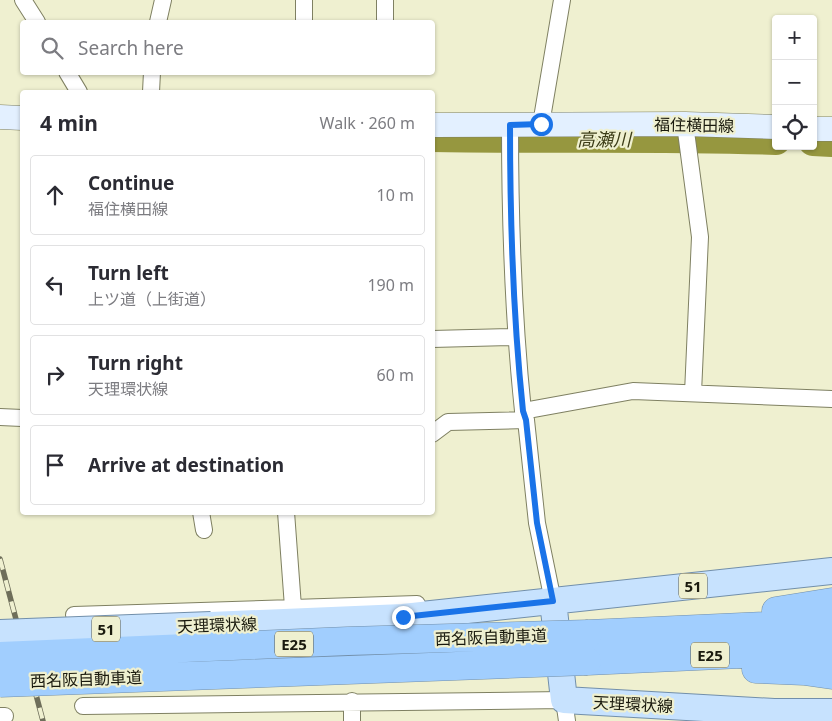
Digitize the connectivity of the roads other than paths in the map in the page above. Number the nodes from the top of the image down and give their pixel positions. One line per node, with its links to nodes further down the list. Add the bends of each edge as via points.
1 (23, 0): 6 (street)
2 (163, 0): 7 (street)
3 (304, 0): 8 (street)
4 (385, 0): 9 (street)
5 (562, 0): 16 (street)
6 (36, 20)
7 (158, 20)
8 (304, 20)
9 (385, 20)
10 (69, 75): 12 (street)
11 (152, 75): 13 (street)
12 (78, 90)
13 (151, 90)
14 (0, 117): 15 (main road)
15 (20, 118)
16 (541, 124): 17 (main road, 福住横田線); 19 (main road, 福住横田線)
17 (685, 124): 20 (main road, 福住横田線); 25 (street, via 700,237)
18 (435, 125): 19 (main road, 福住横田線)
19 (510, 125): 23 (street)
20 (772, 127)
21 (817, 129): 22 (main road)
22 (832, 129)
23 (515, 337): 24 (street); 27 (street)
24 (435, 339)
25 (693, 393): 26 (street); 27 (street, via 633,391)
26 (832, 399)
27 (524, 415): 30 (street, via 448,422); 35 (street, via 537,523)
28 (0, 417): 29 (street)
29 (20, 418)
30 (435, 434)
31 (202, 515): 33 (street)
32 (286, 515): 37 (street)
33 (204, 530)
34 (832, 571): 35 (main road, 天理環状線 / 51)
35 (553, 601): 38 (main road, 天理環状線 / 51); 50 (main road)
36 (832, 602): 41 (highway)
37 (292, 607): 38 (street, via 415,604); 39 (street)
38 (478, 609): 42 (main road, 天理環状線 / 51, bridge, via 403,617)
39 (74, 615)
40 (832, 623): 41 (highway, 西名阪自動車道 / E25)
41 (616, 632): 44 (highway, 西名阪自動車道 / E25, bridge)
42 (0, 633)
43 (832, 650): 45 (highway, 西名阪自動車道 / E25)
44 (0, 656)
45 (599, 660): 46 (highway, via 653,669 720,668); 47 (highway, 西名阪自動車道 / E25, bridge)
46 (832, 674)
47 (0, 683)
48 (352, 701): 49 (street); 50 (street); 52 (street)
49 (83, 706)
50 (565, 710): 51 (main road, 天理環状線)
51 (832, 712)
52 (352, 721)

